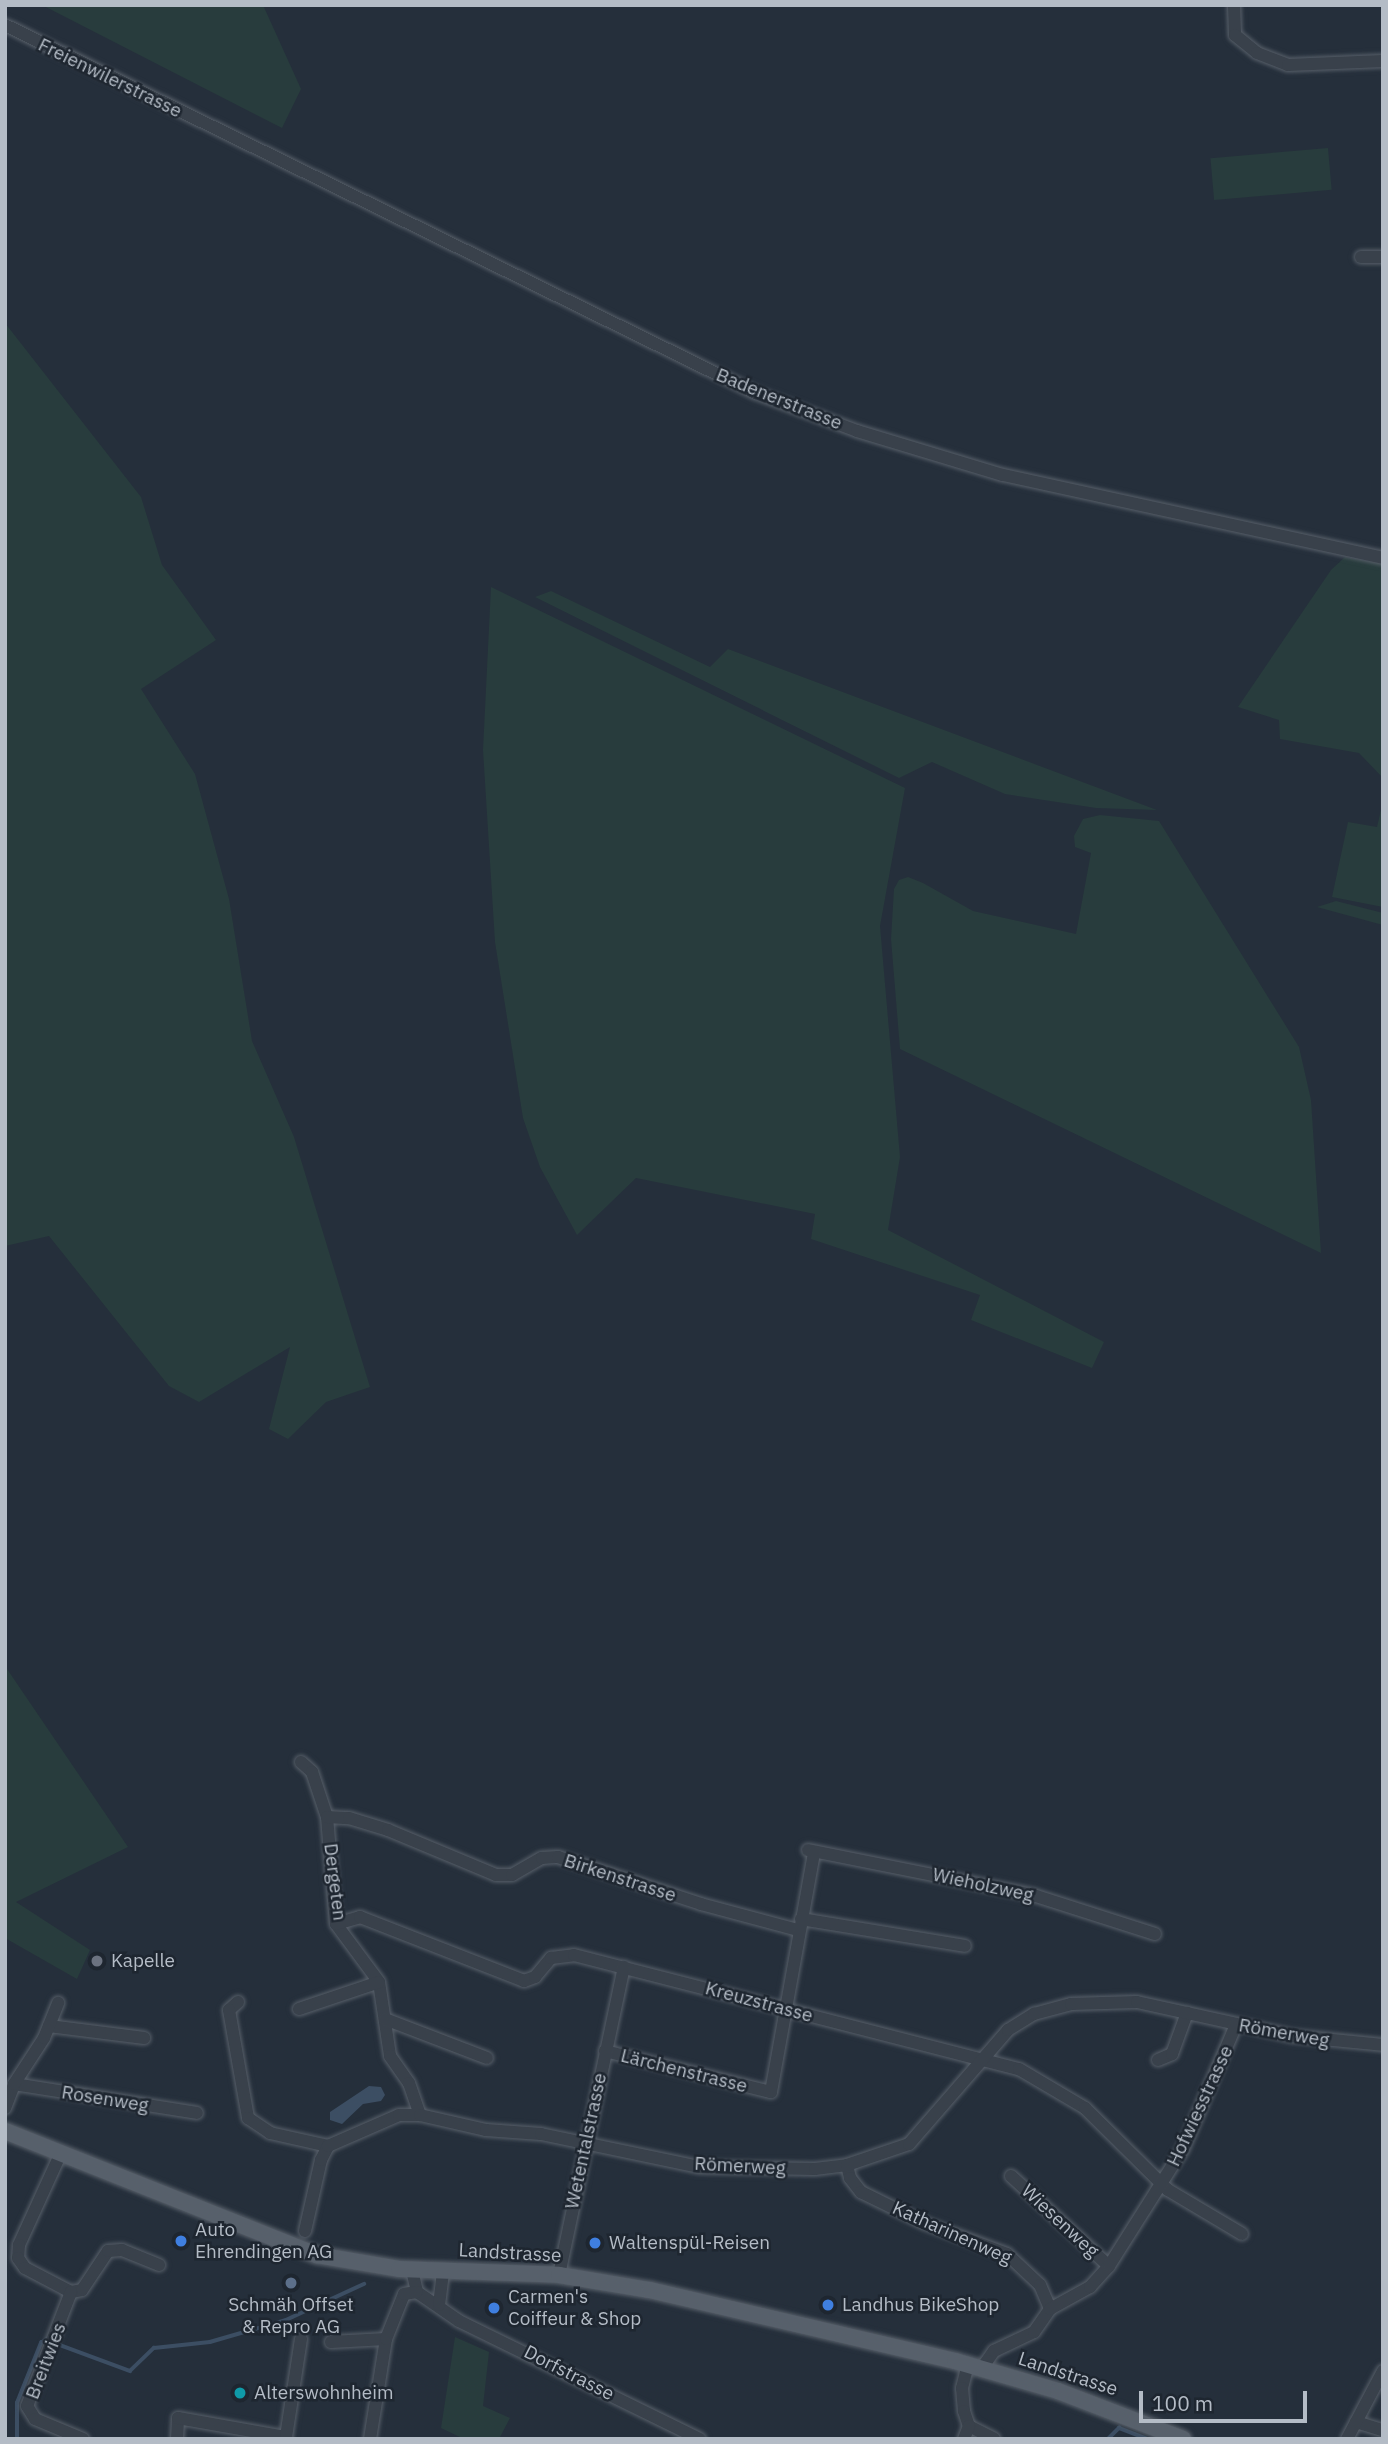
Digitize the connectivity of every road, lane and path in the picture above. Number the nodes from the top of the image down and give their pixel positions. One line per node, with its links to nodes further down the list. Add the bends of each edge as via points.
1 (1234, 5): 3 (street, via 1235,36 1257,54 1288,65)
2 (5, 25): 4 (street, Freienwilerstrasse)
3 (1383, 61)
4 (215, 130): 7 (street, Badenerstrasse, via 756,393 857,431 1003,475)
5 (1361, 257): 6 (street)
6 (1383, 257)
7 (1383, 558)
8 (301, 1762): 9 (street, Dergeten, via 312,1772)
9 (327, 1817): 11 (street, Dergeten); 12 (street, Birkenstrasse, via 349,1818 388,1830 496,1875 512,1875 542,1858 558,1857 701,1905)
10 (811, 1851): 12 (street, Lärchenstrasse); 13 (street, Wieholzweg, via 1033,1895)
11 (336, 1924): 15 (street, Kreuzstrasse, via 360,1917 524,1981 551,1958 563,1954); 16 (street, Dergeten)
12 (799, 1925): 14 (street, Birkenstrasse); 19 (street, Lärchenstrasse)
13 (1155, 1934)
14 (965, 1946)
15 (624, 1967): 19 (street, Kreuzstrasse); 27 (street, Wetentalstrasse)
16 (379, 1982): 20 (street); 22 (street, Dergeten)
17 (237, 2002): 37 (street, via 229,2010 248,2118 270,2133)
18 (58, 2003): 23 (street)
19 (785, 2008): 27 (street, Lärchenstrasse, via 771,2092); 30 (street, Kreuzstrasse)
20 (299, 2009)
21 (1187, 2013): 24 (street, Römerweg); 29 (street, via 1172,2054); 30 (street, Römerweg, via 1137,2002 1071,2004 1020,2021)
22 (386, 2019): 28 (street); 34 (street, Dergeten, via 390,2056 409,2083)
23 (49, 2025): 25 (street); 31 (street)
24 (1236, 2025): 26 (street, Römerweg); 41 (street, Hofwiesstrasse, via 1203,2108)
25 (144, 2038)
26 (1383, 2045)
27 (605, 2052): 36 (street, Wetentalstrasse)
28 (487, 2058)
29 (1158, 2060)
30 (983, 2061): 39 (street, Römerweg, via 909,2144); 41 (street, Kreuzstrasse, via 1029,2074 1085,2108)
31 (14, 2084): 32 (street); 33 (street, Rosenweg)
32 (5, 2108)
33 (197, 2112)
34 (420, 2115): 36 (street, Römerweg, via 486,2130); 37 (street, Römerweg, via 399,2115)
35 (5, 2131): 38 (main road, Landstrasse)
36 (584, 2142): 39 (street, Römerweg, via 699,2167 815,2169); 48 (street, Wetentalstrasse)
37 (328, 2147): 42 (street)
38 (60, 2155): 46 (main road, Landstrasse, via 317,2255); 49 (street, via 19,2245 18,2259 25,2268)
39 (847, 2165): 52 (street, Katharinenweg, via 861,2192 924,2223 1007,2254 1040,2285)
40 (1011, 2176): 45 (street, Wiesenweg)
41 (1161, 2184): 43 (street, Hofwiesstrasse); 45 (street, Hofwiesstrasse)
42 (305, 2231)
43 (1242, 2234)
44 (159, 2265): 49 (street, Breitwies, via 122,2250 108,2252 82,2290)
45 (1109, 2266): 52 (street, Hofwiesstrasse, via 1090,2287)
46 (412, 2270): 47 (main road, Landstrasse); 50 (street)
47 (443, 2270): 48 (main road, Landstrasse); 51 (street)
48 (559, 2275): 56 (main road, Landstrasse, via 721,2305)
49 (71, 2292): 61 (street, Breitwies, via 27,2406 35,2418)
50 (417, 2292): 51 (street, Dorfstrasse); 54 (street, via 404,2294)
51 (439, 2305): 64 (street, Dorfstrasse, via 459,2321)
52 (1050, 2309): 56 (street, Hofwiesstrasse, via 1043,2325)
53 (301, 2339): 62 (street, via 286,2437 178,2418)
54 (386, 2339): 55 (street); 63 (street)
55 (331, 2342)
56 (975, 2366): 59 (street, via 962,2388); 67 (main road, Landstrasse, via 1127,2415)
57 (1383, 2371): 58 (street)
58 (1356, 2421): 60 (street); 68 (street)
59 (969, 2426): 65 (street); 66 (street)
60 (1383, 2430)
61 (83, 2439)
62 (177, 2439)
63 (370, 2439)
64 (700, 2439)
65 (964, 2439)
66 (994, 2439)
67 (1183, 2439)
68 (1347, 2439)

